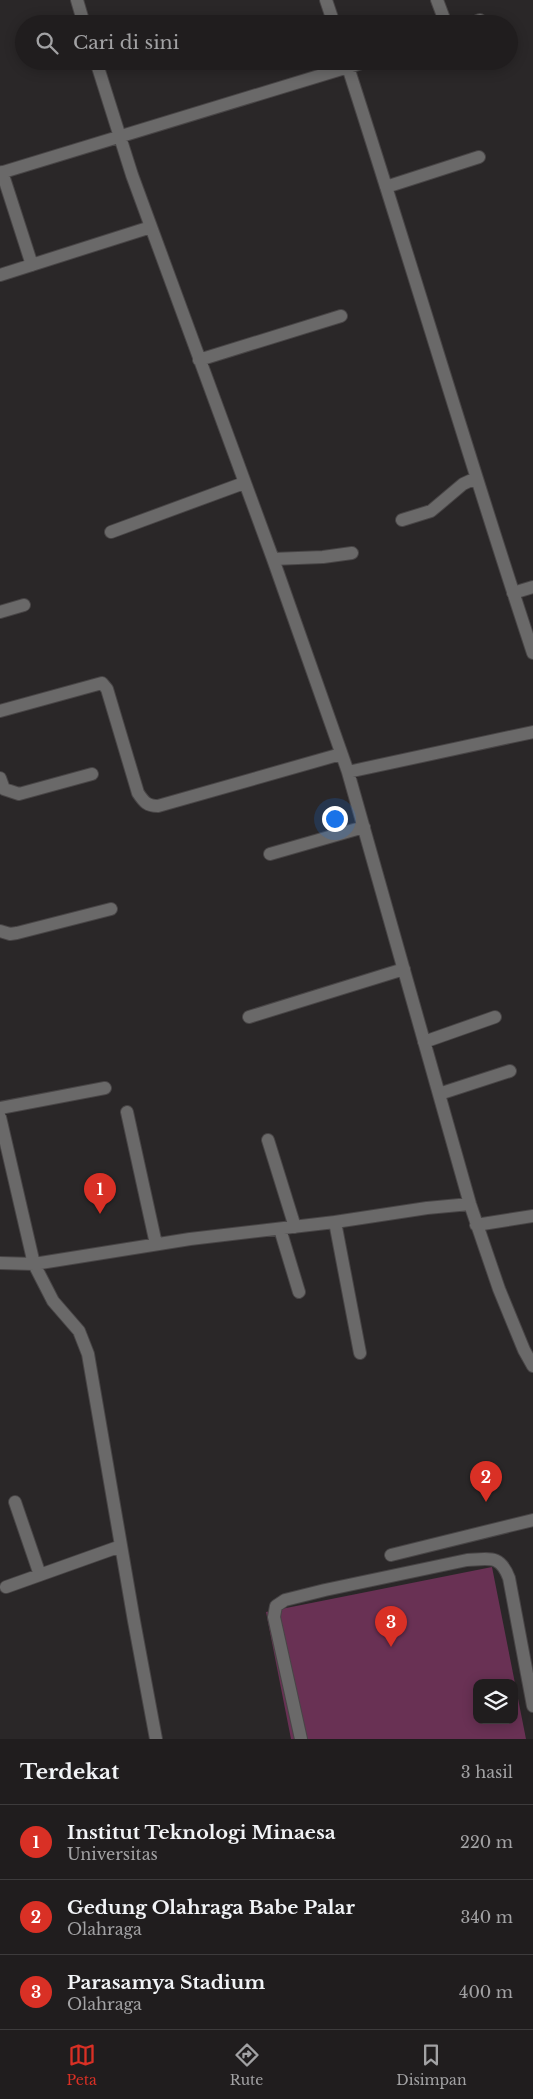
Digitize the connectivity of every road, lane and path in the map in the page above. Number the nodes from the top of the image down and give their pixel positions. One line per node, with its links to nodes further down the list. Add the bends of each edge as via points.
1 (77, 0): 4 (street)
2 (326, 0): 5 (street)
3 (437, 0): 6 (street)
4 (81, 15)
5 (331, 15)
6 (443, 15)
7 (99, 70): 10 (street)
8 (331, 70): 10 (street)
9 (349, 70): 13 (street)
10 (119, 136): 12 (street); 14 (street)
11 (479, 157): 13 (street)
12 (1, 172): 15 (street)
13 (386, 187): 19 (street)
14 (151, 228): 15 (street); 18 (street)
15 (32, 265): 16 (street)
16 (0, 275)
17 (341, 316): 18 (street)
18 (199, 360): 20 (street)
19 (476, 478): 21 (street, via 463,484 432,512); 26 (street)
20 (244, 483): 22 (street); 24 (street)
21 (402, 520)
22 (111, 532)
23 (352, 553): 24 (street)
24 (273, 559): 32 (street)
25 (533, 587): 26 (street)
26 (513, 594): 29 (street)
27 (24, 605): 28 (street)
28 (0, 612)
29 (533, 653)
30 (0, 711): 32 (street, via 102,683 107,689 138,793 151,806)
31 (533, 732): 33 (street)
32 (341, 754): 33 (street)
33 (348, 772): 36 (street)
34 (92, 774): 35 (street, via 19,794 4,789)
35 (0, 778)
36 (364, 827): 37 (street); 40 (street)
37 (270, 854)
38 (110, 909): 39 (street, via 17,933)
39 (0, 931)
40 (404, 969): 41 (street); 43 (street)
41 (249, 1017)
42 (495, 1017): 43 (street)
43 (424, 1042): 46 (street)
44 (510, 1071): 46 (street)
45 (105, 1088): 47 (street)
46 (439, 1094): 51 (street)
47 (0, 1108)
48 (127, 1112): 57 (street)
49 (0, 1118): 59 (street)
50 (268, 1140): 55 (street)
51 (470, 1204): 53 (street); 54 (street)
52 (533, 1216): 54 (street)
53 (335, 1222): 55 (street); 61 (street)
54 (476, 1225): 62 (street)
55 (295, 1227): 56 (street)
56 (280, 1229): 57 (street); 60 (street)
57 (156, 1244): 59 (street)
58 (0, 1264): 59 (street)
59 (34, 1264): 65 (street, via 53,1301 79,1331 84,1342)
60 (299, 1292)
61 (360, 1353)
62 (533, 1366)
63 (15, 1502): 67 (street)
64 (533, 1520): 66 (street)
65 (121, 1546): 67 (street); 70 (street)
66 (391, 1555)
67 (40, 1575): 68 (street)
68 (6, 1587)
69 (533, 1706): 71 (street, via 506,1568 491,1558 467,1560 325,1590 285,1600 276,1606 274,1617)
70 (156, 1739)
71 (301, 1739)

